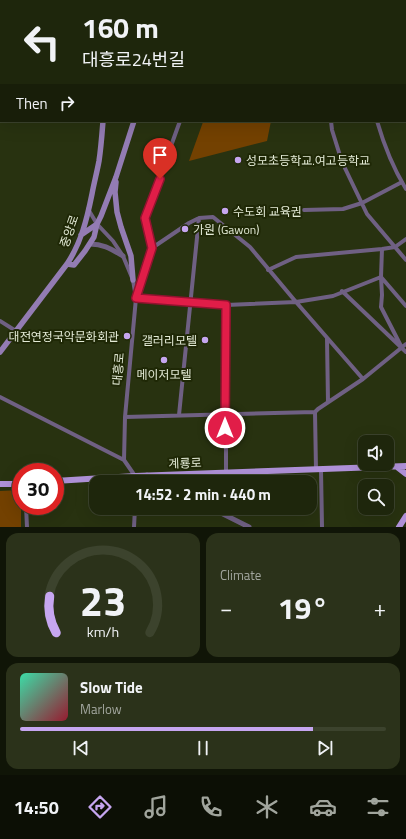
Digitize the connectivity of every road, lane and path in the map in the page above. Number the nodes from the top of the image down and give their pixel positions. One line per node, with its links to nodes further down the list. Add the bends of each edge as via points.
1 (103, 122): 10 (main road, 중앙로, via 99,161)
2 (134, 122): 6 (main road)
3 (180, 122): 18 (street, via 145,218)
4 (331, 122): 9 (street, via 342,162)
5 (377, 122): 7 (street, via 381,137)
6 (116, 177): 13 (main road); 25 (main road, via 117,212 131,256)
7 (402, 182): 8 (street); 9 (street)
8 (406, 189)
9 (362, 203): 11 (street, via 343,210); 17 (street, via 367,214)
10 (88, 209): 13 (street, 대흥로); 14 (main road, 중앙로)
11 (304, 210)
12 (199, 218): 18 (street); 23 (street, via 213,217 250,248); 28 (street)
13 (97, 224): 14 (main road); 16 (main road); 20 (street, 대흥로)
14 (81, 235): 22 (main road, 중앙로)
15 (406, 239): 17 (street)
16 (90, 244): 20 (street, via 107,246); 22 (main road, via 74,265)
17 (395, 247): 19 (street); 21 (street)
18 (152, 248): 27 (street)
19 (382, 250): 23 (street, via 296,257); 24 (street)
20 (123, 256): 25 (street, 대흥로)
21 (406, 260)
22 (67, 264): 33 (main road, 중앙로)
23 (268, 270): 29 (street)
24 (381, 277): 26 (street); 31 (street); 36 (street, via 381,307)
25 (133, 280): 27 (street, 대흥로)
26 (342, 291): 29 (street, via 332,296); 36 (street)
27 (136, 298): 28 (street); 45 (street, 대흥로)
28 (190, 302): 30 (street); 44 (street)
29 (296, 302): 30 (street); 34 (street)
30 (226, 305): 43 (street)
31 (406, 306)
32 (0, 321): 33 (street)
33 (16, 331): 37 (main road, 중앙로)
34 (327, 338): 39 (street); 41 (street)
35 (406, 344): 36 (street)
36 (402, 348): 38 (street); 39 (street)
37 (0, 352)
38 (406, 352)
39 (363, 379): 41 (street)
40 (0, 397): 46 (street)
41 (328, 402): 42 (street)
42 (315, 412): 43 (street); 49 (street)
43 (225, 414): 44 (street); 50 (street)
44 (180, 415): 45 (street)
45 (125, 417): 46 (street, 대흥로)
46 (124, 460): 52 (street)
47 (406, 466): 48 (main road, 계룡로)
48 (396, 467): 49 (main road, 계룡로); 51 (main road)
49 (319, 470): 50 (main road, 계룡로); 66 (street)
50 (226, 472): 53 (main road, 계룡로)
51 (406, 474)
52 (133, 475)
53 (147, 475)
54 (89, 480): 55 (main road, 계룡로)
55 (64, 481)
56 (0, 484): 57 (main road)
57 (12, 484)
58 (26, 515): 63 (street)
59 (135, 515): 64 (street)
60 (224, 515): 62 (street)
61 (406, 516): 67 (main road)
62 (242, 525): 65 (street)
63 (27, 527)
64 (134, 527)
65 (249, 527)
66 (322, 527)
67 (399, 527)

